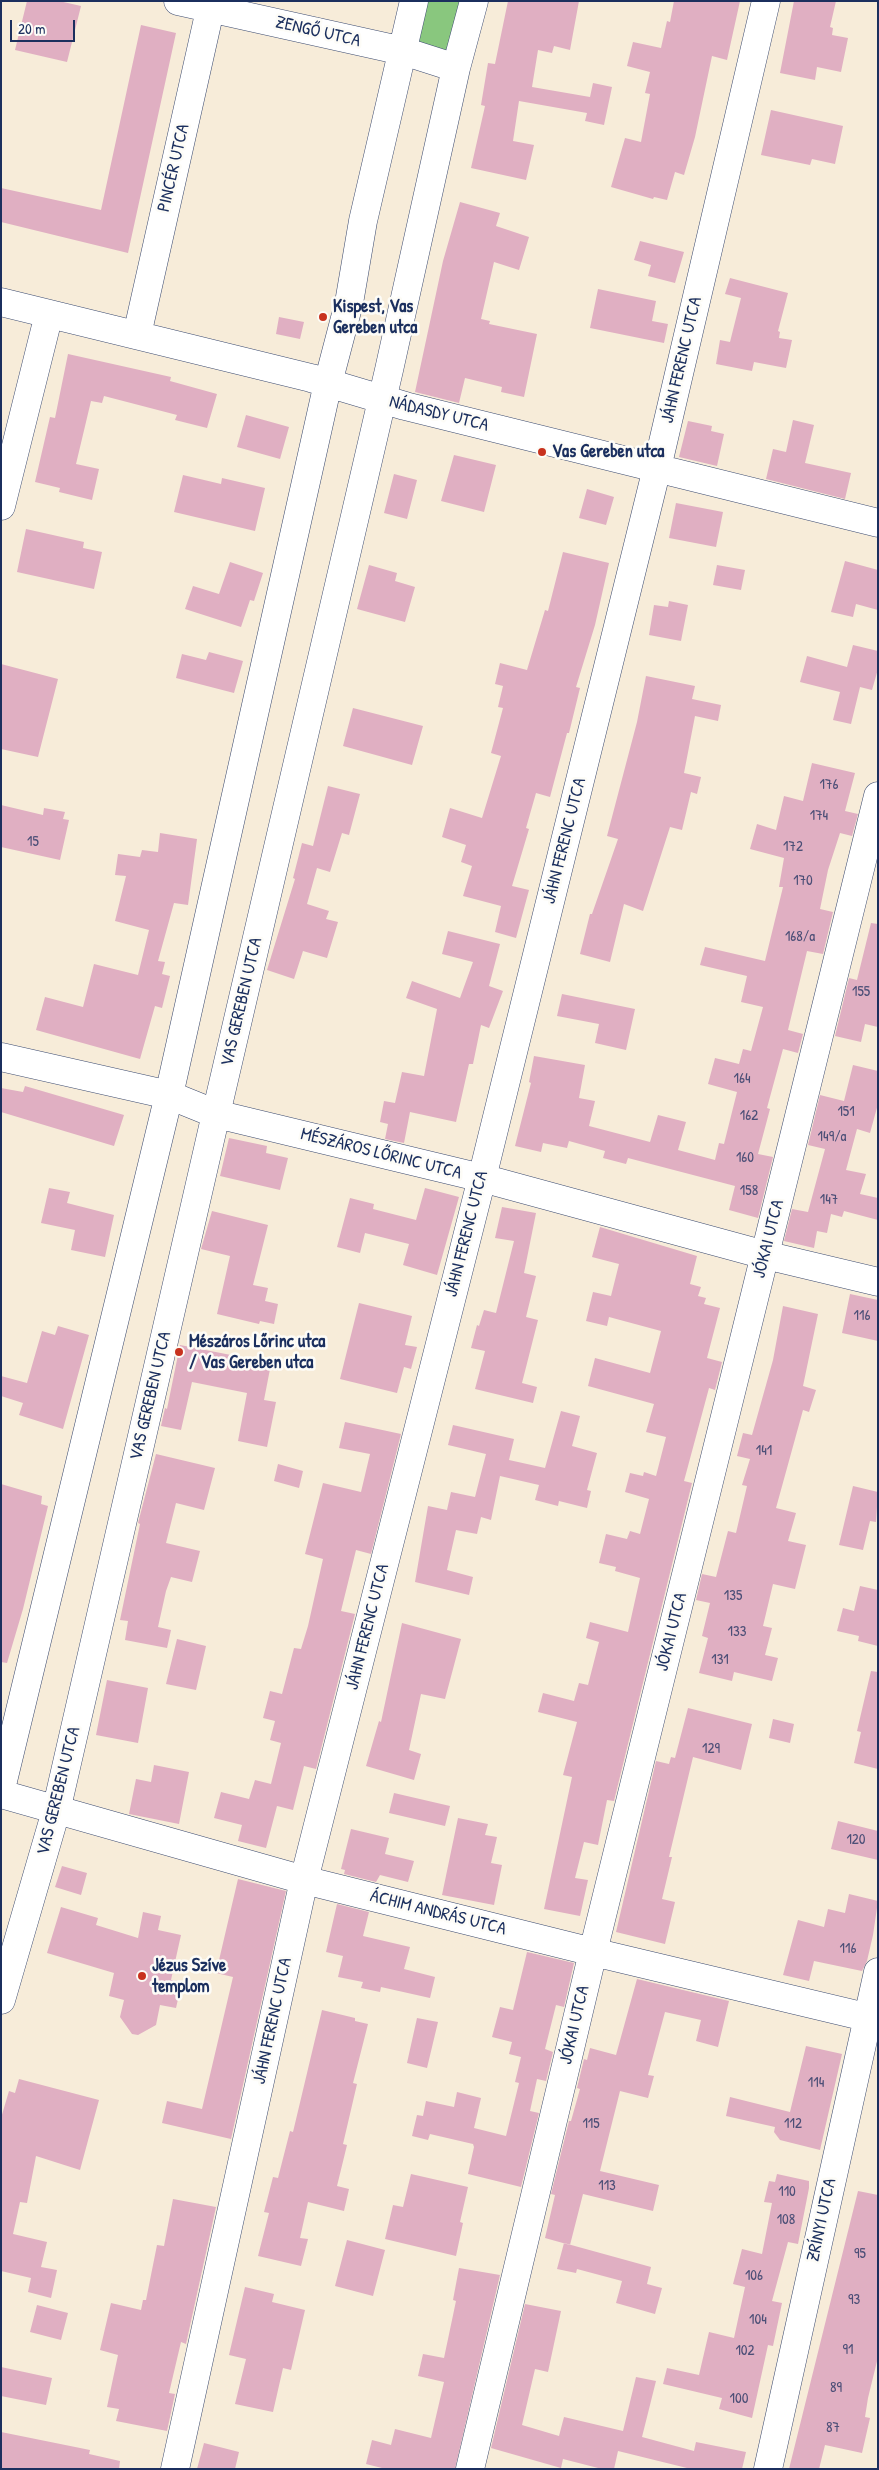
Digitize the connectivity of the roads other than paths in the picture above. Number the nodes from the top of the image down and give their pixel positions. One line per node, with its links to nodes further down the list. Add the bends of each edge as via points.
1 (178, 1): 5 (street, ZENGŐ UTCA)
2 (414, 1): 6 (street)
3 (474, 1): 7 (street, VAS GEREBEN UTCA)
4 (766, 1): 13 (street, JÁHN FERENC UTCA)
5 (211, 5): 6 (street, ZENGŐ UTCA); 10 (street, PINCÉR UTCA)
6 (403, 51): 7 (street, ZENGŐ UTCA); 11 (street, via 363,221 349,303)
7 (456, 68): 12 (street, VAS GEREBEN UTCA)
8 (1, 302): 9 (street, NÁDASDY UTCA)
9 (49, 314): 10 (street, NÁDASDY UTCA); 14 (street)
10 (137, 335): 11 (street, NÁDASDY UTCA)
11 (328, 382): 12 (street, NÁDASDY UTCA); 18 (street)
12 (382, 400): 13 (street, NÁDASDY UTCA); 19 (street, VAS GEREBEN UTCA)
13 (657, 468): 15 (street, NÁDASDY UTCA); 20 (street, JÁHN FERENC UTCA)
14 (1, 506)
15 (878, 523)
16 (878, 796): 21 (street, JÓKAI UTCA)
17 (1, 1056): 18 (street, MÉSZÁROS LŐRINC UTCA)
18 (168, 1095): 19 (street, MÉSZÁROS LŐRINC UTCA); 23 (street)
19 (216, 1114): 20 (street, MÉSZÁROS LŐRINC UTCA); 25 (street, VAS GEREBEN UTCA)
20 (482, 1178): 21 (street, MÉSZÁROS LŐRINC UTCA); 26 (street, JÁHN FERENC UTCA)
21 (765, 1254): 22 (street, MÉSZÁROS LŐRINC UTCA); 27 (street, JÓKAI UTCA)
22 (878, 1282)
23 (1, 1788)
24 (1, 1794): 25 (street, ÁCHIM ANDRÁS UTCA)
25 (56, 1811): 26 (street, ÁCHIM ANDRÁS UTCA); 29 (street, VAS GEREBEN UTCA)
26 (304, 1880): 27 (street, ÁCHIM ANDRÁS UTCA); 31 (street, JÁHN FERENC UTCA)
27 (593, 1952): 30 (street, ÁCHIM ANDRÁS UTCA); 32 (street, JÓKAI UTCA)
28 (878, 1972): 30 (street, ZRÍNYI UTCA)
29 (1, 2000)
30 (872, 2019): 33 (street, ZRÍNYI UTCA)
31 (175, 2469)
32 (470, 2469)
33 (768, 2469)

